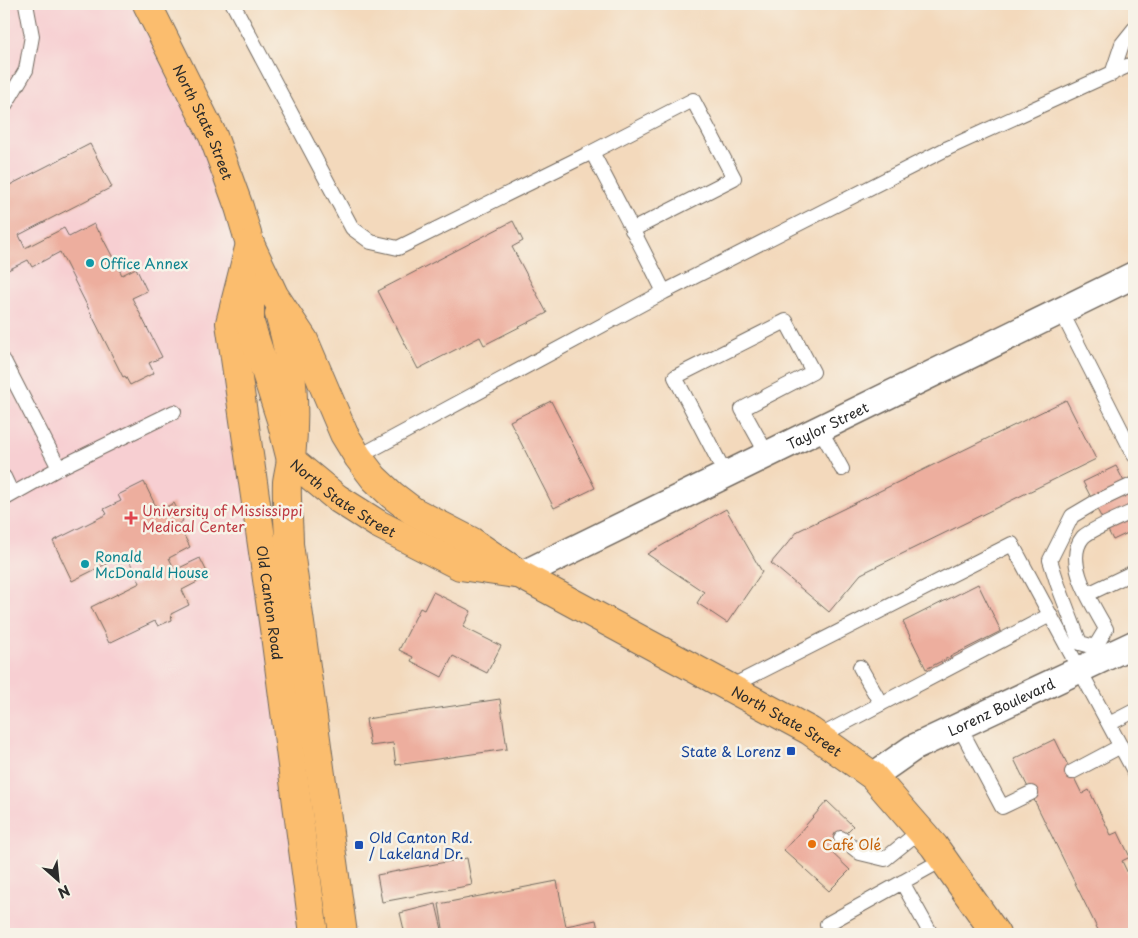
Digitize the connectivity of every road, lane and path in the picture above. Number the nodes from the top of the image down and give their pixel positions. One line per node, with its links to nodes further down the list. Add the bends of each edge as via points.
1 (26, 4): 7 (lane, via 32,36 26,70)
2 (147, 4): 10 (main road, North State Street, via 213,136 240,207)
3 (233, 4): 8 (lane, via 352,228 371,242 398,248)
4 (1134, 29): 6 (lane, via 1122,44)
5 (1134, 63): 6 (lane)
6 (1112, 74): 12 (lane, via 948,148)
7 (4, 107)
8 (592, 152): 9 (lane); 9 (lane, via 693,100 734,178)
9 (632, 230): 12 (lane)
10 (250, 244): 13 (main road, North State Street); 21 (main road, North State Street, via 250,323); 51 (main road, Old Canton Road, via 230,323)
11 (1134, 275): 14 (street, Taylor Street)
12 (664, 292): 20 (lane)
13 (274, 294): 20 (main road, North State Street, via 304,340 344,434); 21 (main road, Old Canton Road, via 291,373)
14 (1061, 310): 17 (street, Taylor Street); 19 (lane)
15 (4, 361): 22 (lane)
16 (174, 412): 22 (lane)
17 (820, 428): 18 (street, Taylor Street); 23 (lane)
18 (767, 454): 24 (street, Taylor Street); 24 (lane, via 742,409 813,372 786,321 676,377)
19 (1134, 455)
20 (358, 457): 30 (main road, North State Street, via 374,478 413,511 471,541)
21 (291, 460): 30 (main road, North State Street, via 362,514 460,566); 52 (main road, Old Canton Road, via 287,483 289,544)
22 (59, 468): 27 (lane)
23 (842, 469)
24 (726, 475): 30 (street, Taylor Street)
25 (4, 477): 27 (lane)
26 (1134, 484): 34 (lane, via 1072,516 1050,560 1080,643)
27 (8, 496)
28 (1134, 511): 31 (lane, via 1083,537 1075,553 1079,576)
29 (1134, 572): 31 (lane)
30 (521, 575): 36 (main road, North State Street)
31 (1088, 594): 34 (lane, via 1106,629)
32 (1050, 615): 34 (lane); 36 (lane, via 1012,544); 37 (lane)
33 (1134, 644): 34 (street, Lorenz Boulevard)
34 (1092, 659): 39 (lane); 40 (street, Lorenz Boulevard)
35 (860, 667): 37 (lane)
36 (730, 687): 41 (main road, North State Street)
37 (881, 704): 41 (lane)
38 (1134, 712): 39 (lane)
39 (1109, 724): 42 (lane)
40 (959, 726): 45 (street, Lorenz Boulevard, via 913,748); 46 (lane, via 1002,807)
41 (818, 737): 45 (main road, North State Street)
42 (1121, 746): 43 (lane); 44 (lane)
43 (1134, 770)
44 (1072, 772)
45 (873, 776): 47 (main road, North State Street)
46 (1031, 793)
47 (921, 830): 48 (lane, via 885,859 860,853); 49 (main road, North State Street)
48 (841, 838)
49 (944, 859): 50 (lane); 55 (main road, North State Street)
50 (902, 882): 53 (lane, via 827,924); 54 (lane)
51 (314, 934)
52 (343, 934)
53 (832, 934)
54 (931, 934)
55 (996, 934)

